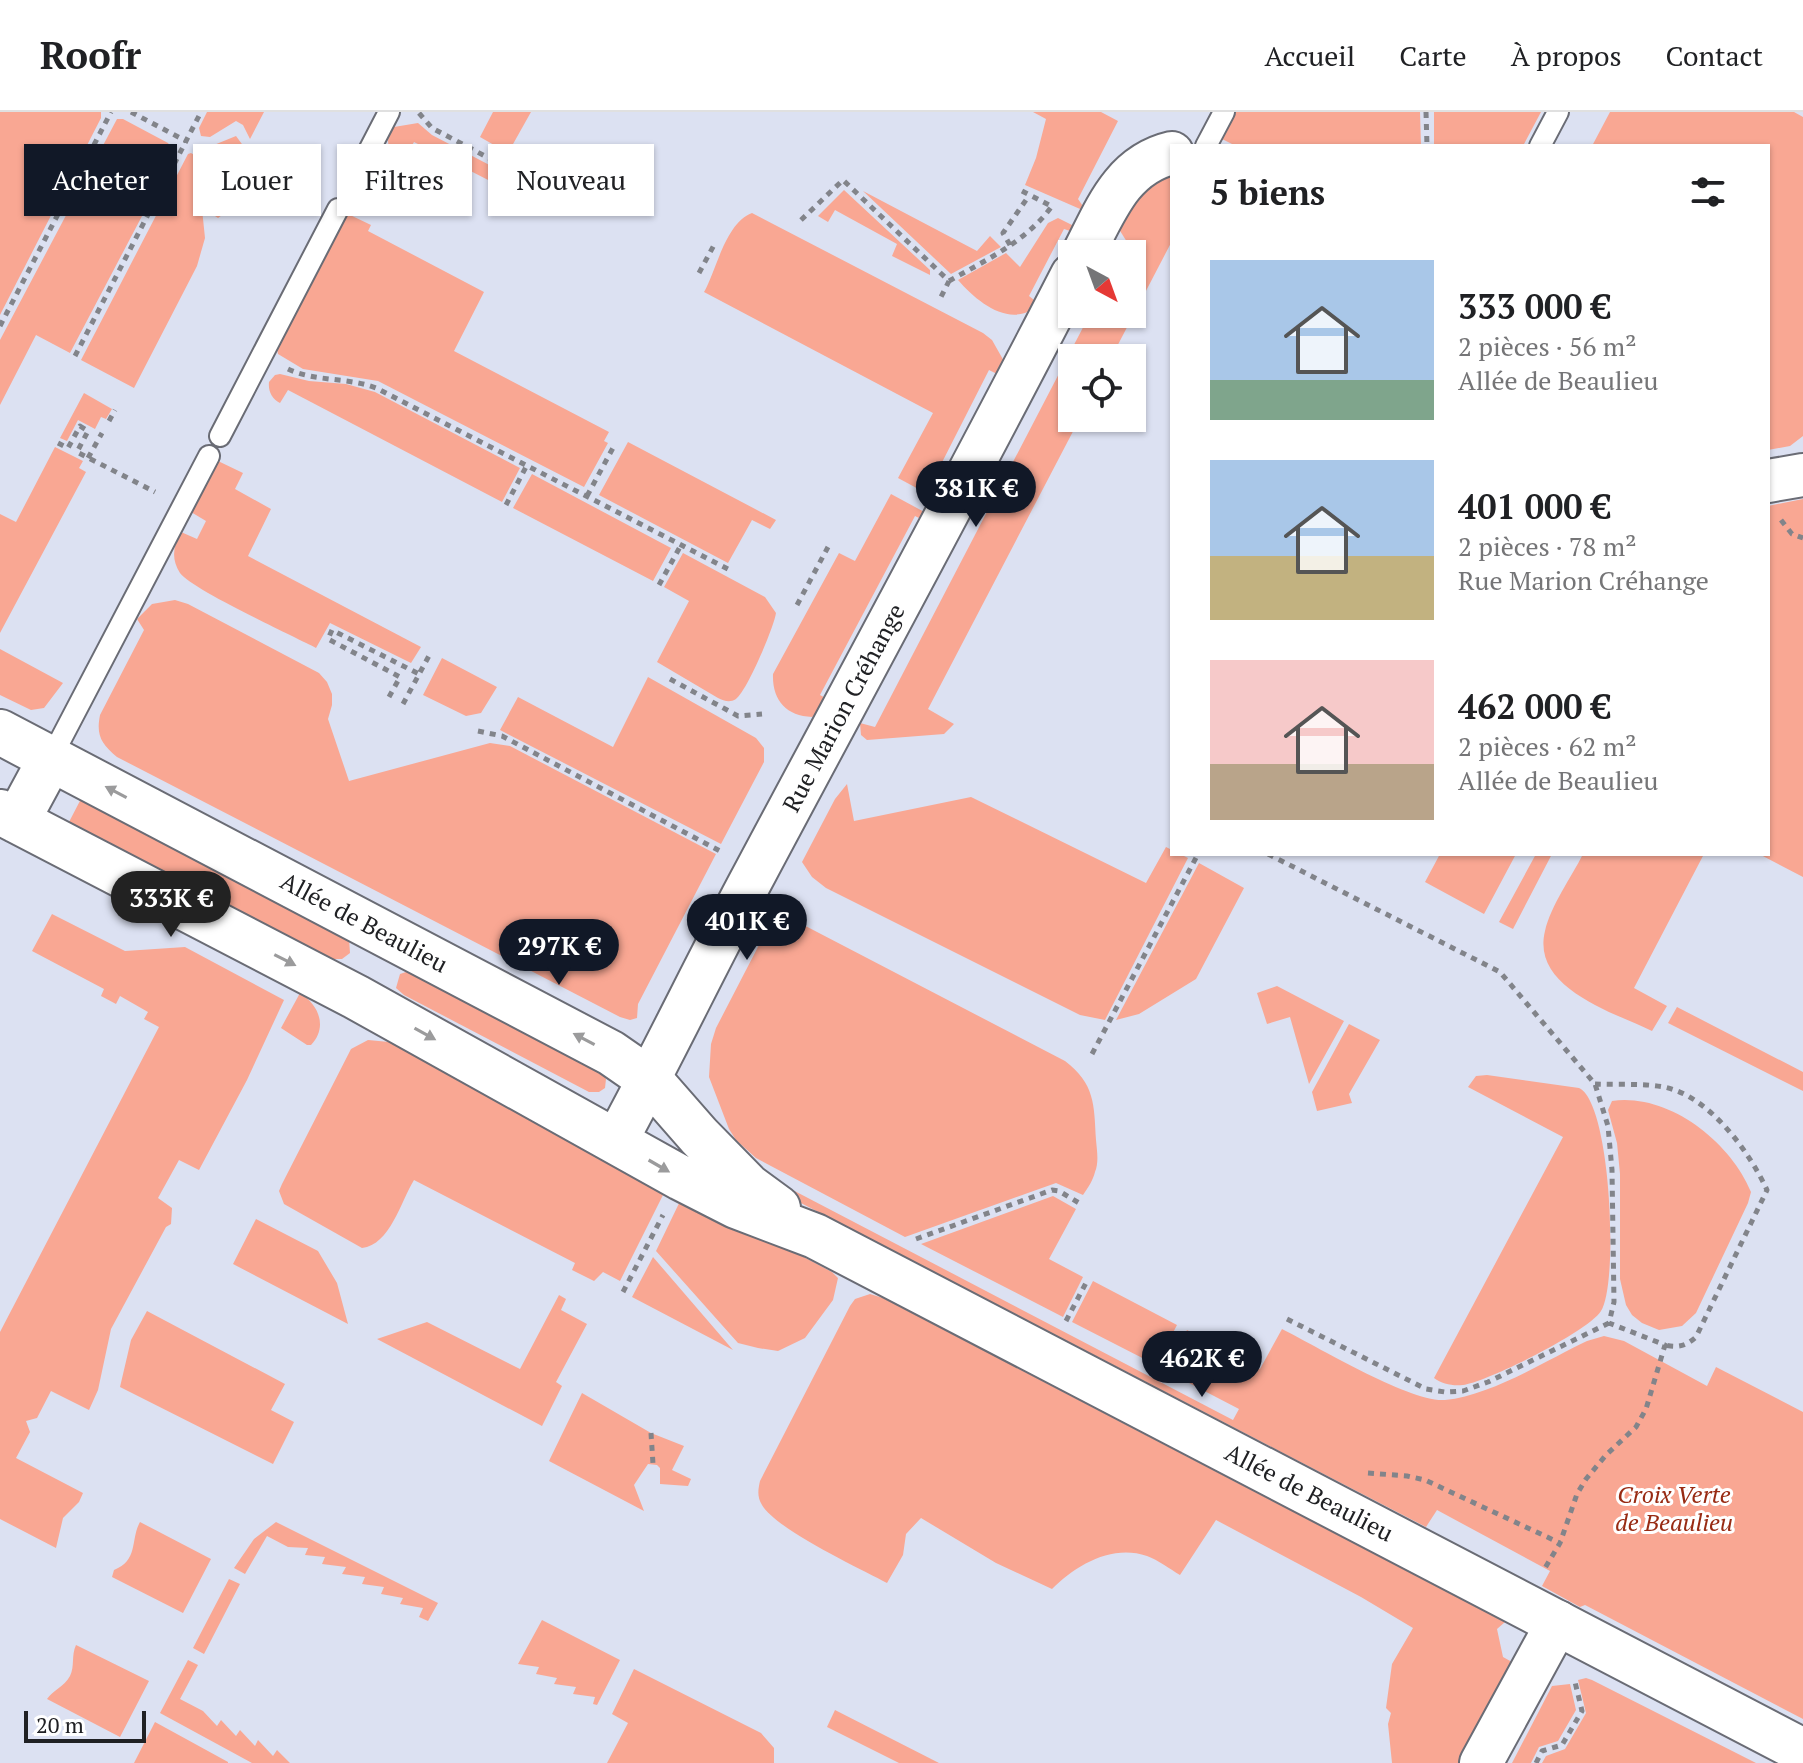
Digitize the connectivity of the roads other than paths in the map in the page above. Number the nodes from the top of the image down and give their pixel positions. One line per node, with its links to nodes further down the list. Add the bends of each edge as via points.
1 (389, 112): 4 (lane)
2 (1224, 112): 5 (lane)
3 (1558, 112): 6 (lane)
4 (372, 144)
5 (1207, 144)
6 (1541, 144)
7 (1170, 153): 9 (street, via 1135,170 1113,194)
8 (337, 211): 11 (lane)
9 (1090, 240)
10 (1058, 302): 18 (street, Rue Marion Créhange)
11 (220, 436)
12 (209, 456): 16 (lane)
13 (1803, 475): 14 (street)
14 (1770, 481)
15 (0, 732): 16 (street, Allée de Beaulieu)
16 (51, 758): 17 (street); 18 (street, Allée de Beaulieu, one-way to 16, via 611,1053)
17 (8, 816): 19 (street, Allée de Beaulieu, one-way to 19, via 356,997)
18 (650, 1080): 19 (street, Rue Marion Créhange); 20 (street, Allée de Beaulieu, via 748,1186)
19 (616, 1141): 20 (street, Allée de Beaulieu, one-way to 20, via 736,1206)
20 (815, 1236): 21 (street, Allée de Beaulieu)
21 (1541, 1613): 22 (street, Allée de Beaulieu); 23 (street, via 1538,1660)
22 (1803, 1751)
23 (1481, 1763)

